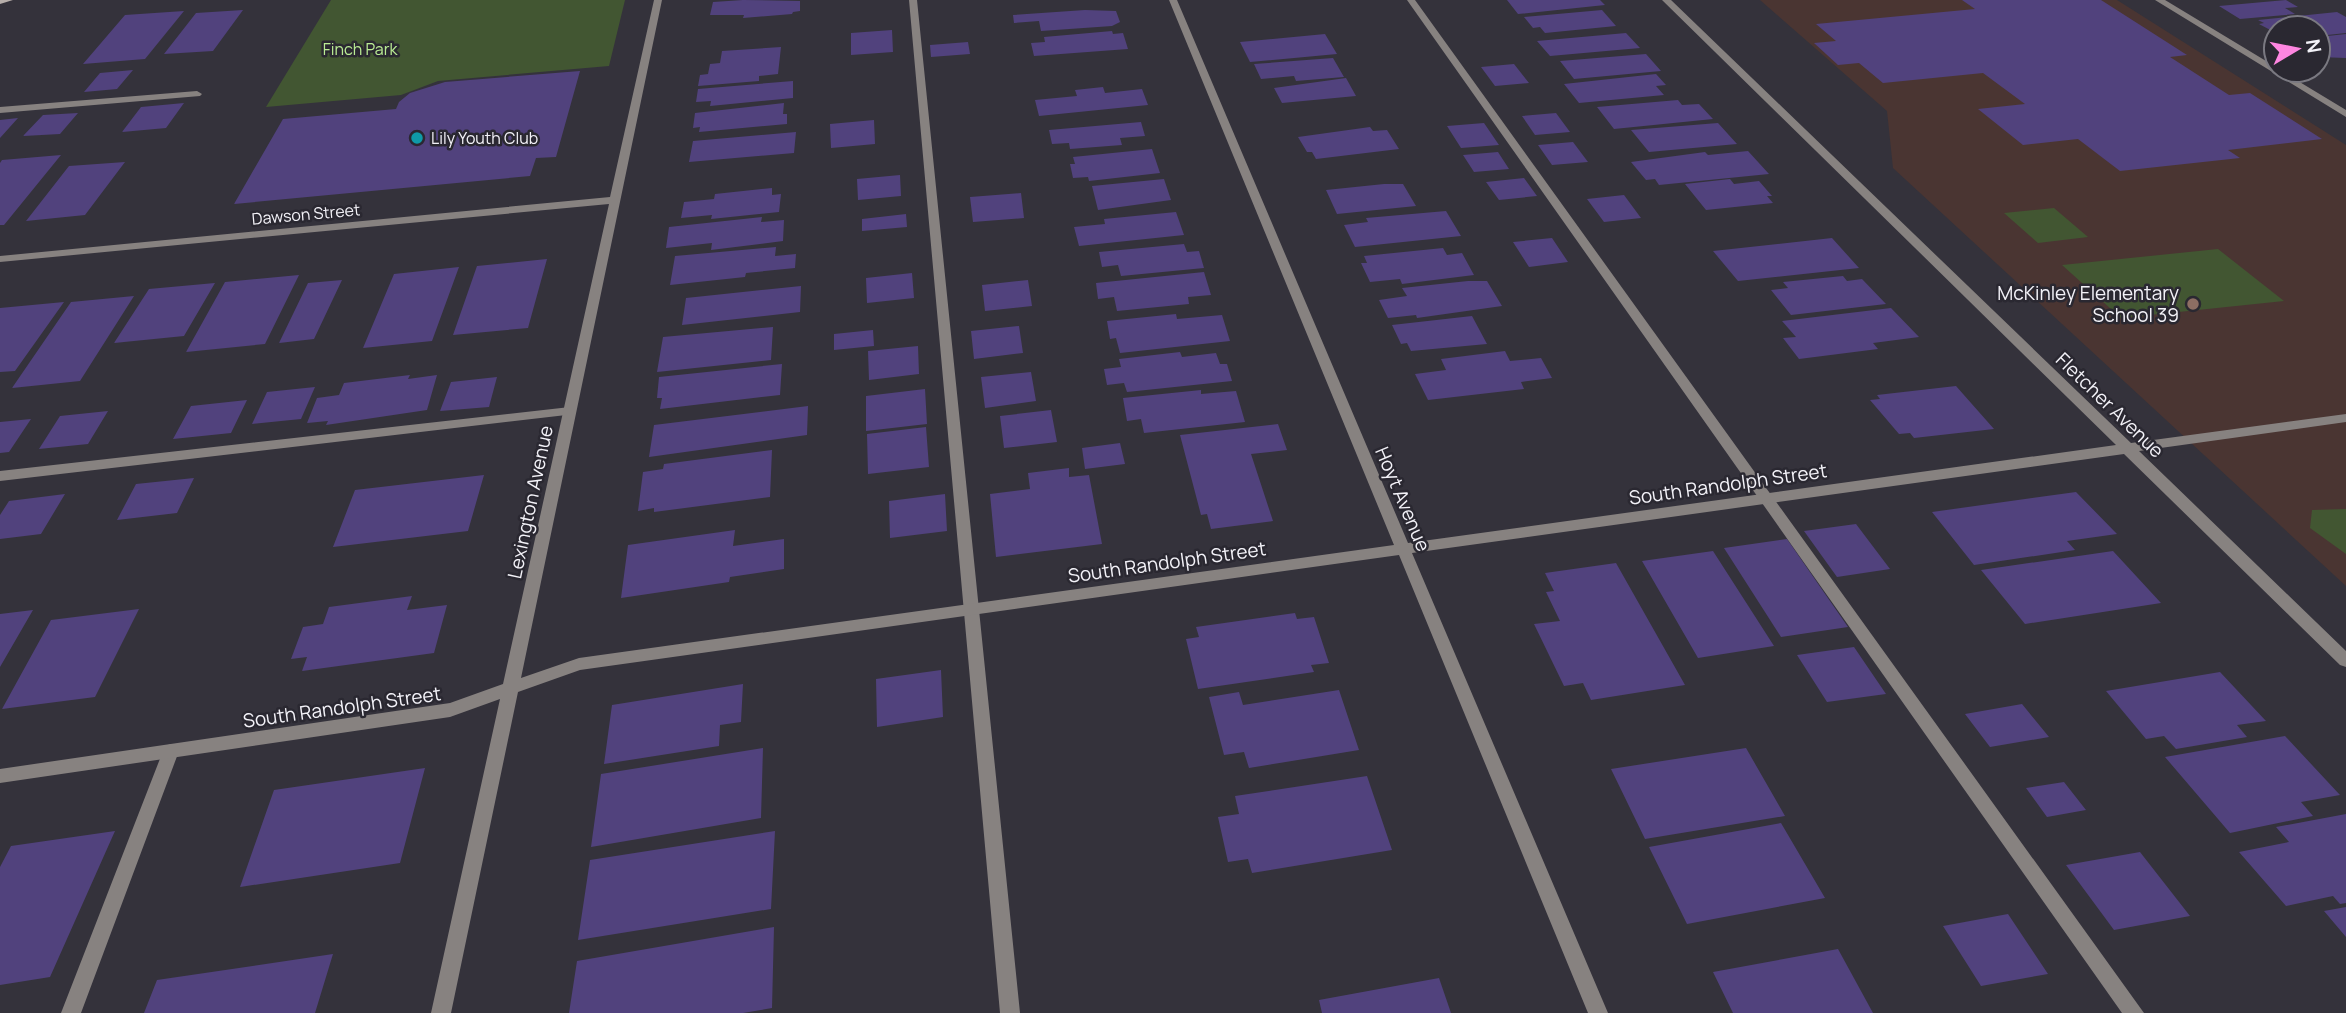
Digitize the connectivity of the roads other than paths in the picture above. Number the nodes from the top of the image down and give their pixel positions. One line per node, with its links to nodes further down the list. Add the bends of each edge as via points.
1 (0, 0): 2 (street)
2 (9, 0)
3 (658, 0): 12 (street, Lexington Avenue)
4 (913, 0): 20 (street)
5 (1173, 0): 19 (street, Hoyt Avenue)
6 (1411, 0): 18 (street)
7 (1666, 0): 16 (street, Fletcher Avenue)
8 (2159, 0): 11 (street)
9 (197, 93): 10 (street)
10 (0, 110)
11 (2346, 114)
12 (615, 200): 13 (street, Dawson Street); 14 (street, Lexington Avenue)
13 (0, 259)
14 (570, 411): 17 (street); 22 (street, Lexington Avenue)
15 (2346, 418): 16 (street, South Randolph Street)
16 (2127, 448): 18 (street, South Randolph Street); 21 (street, Fletcher Avenue)
17 (0, 476)
18 (1767, 498): 19 (street, South Randolph Street); 29 (street)
19 (1403, 549): 20 (street, South Randolph Street); 28 (street, Hoyt Avenue)
20 (971, 609): 22 (street, South Randolph Street, via 579,664); 27 (street)
21 (2346, 661)
22 (509, 688): 23 (street, South Randolph Street, via 450,710); 26 (street, Lexington Avenue)
23 (171, 751): 24 (street, South Randolph Street); 25 (street)
24 (0, 776)
25 (71, 1013)
26 (441, 1013)
27 (1010, 1013)
28 (1598, 1013)
29 (2134, 1013)

